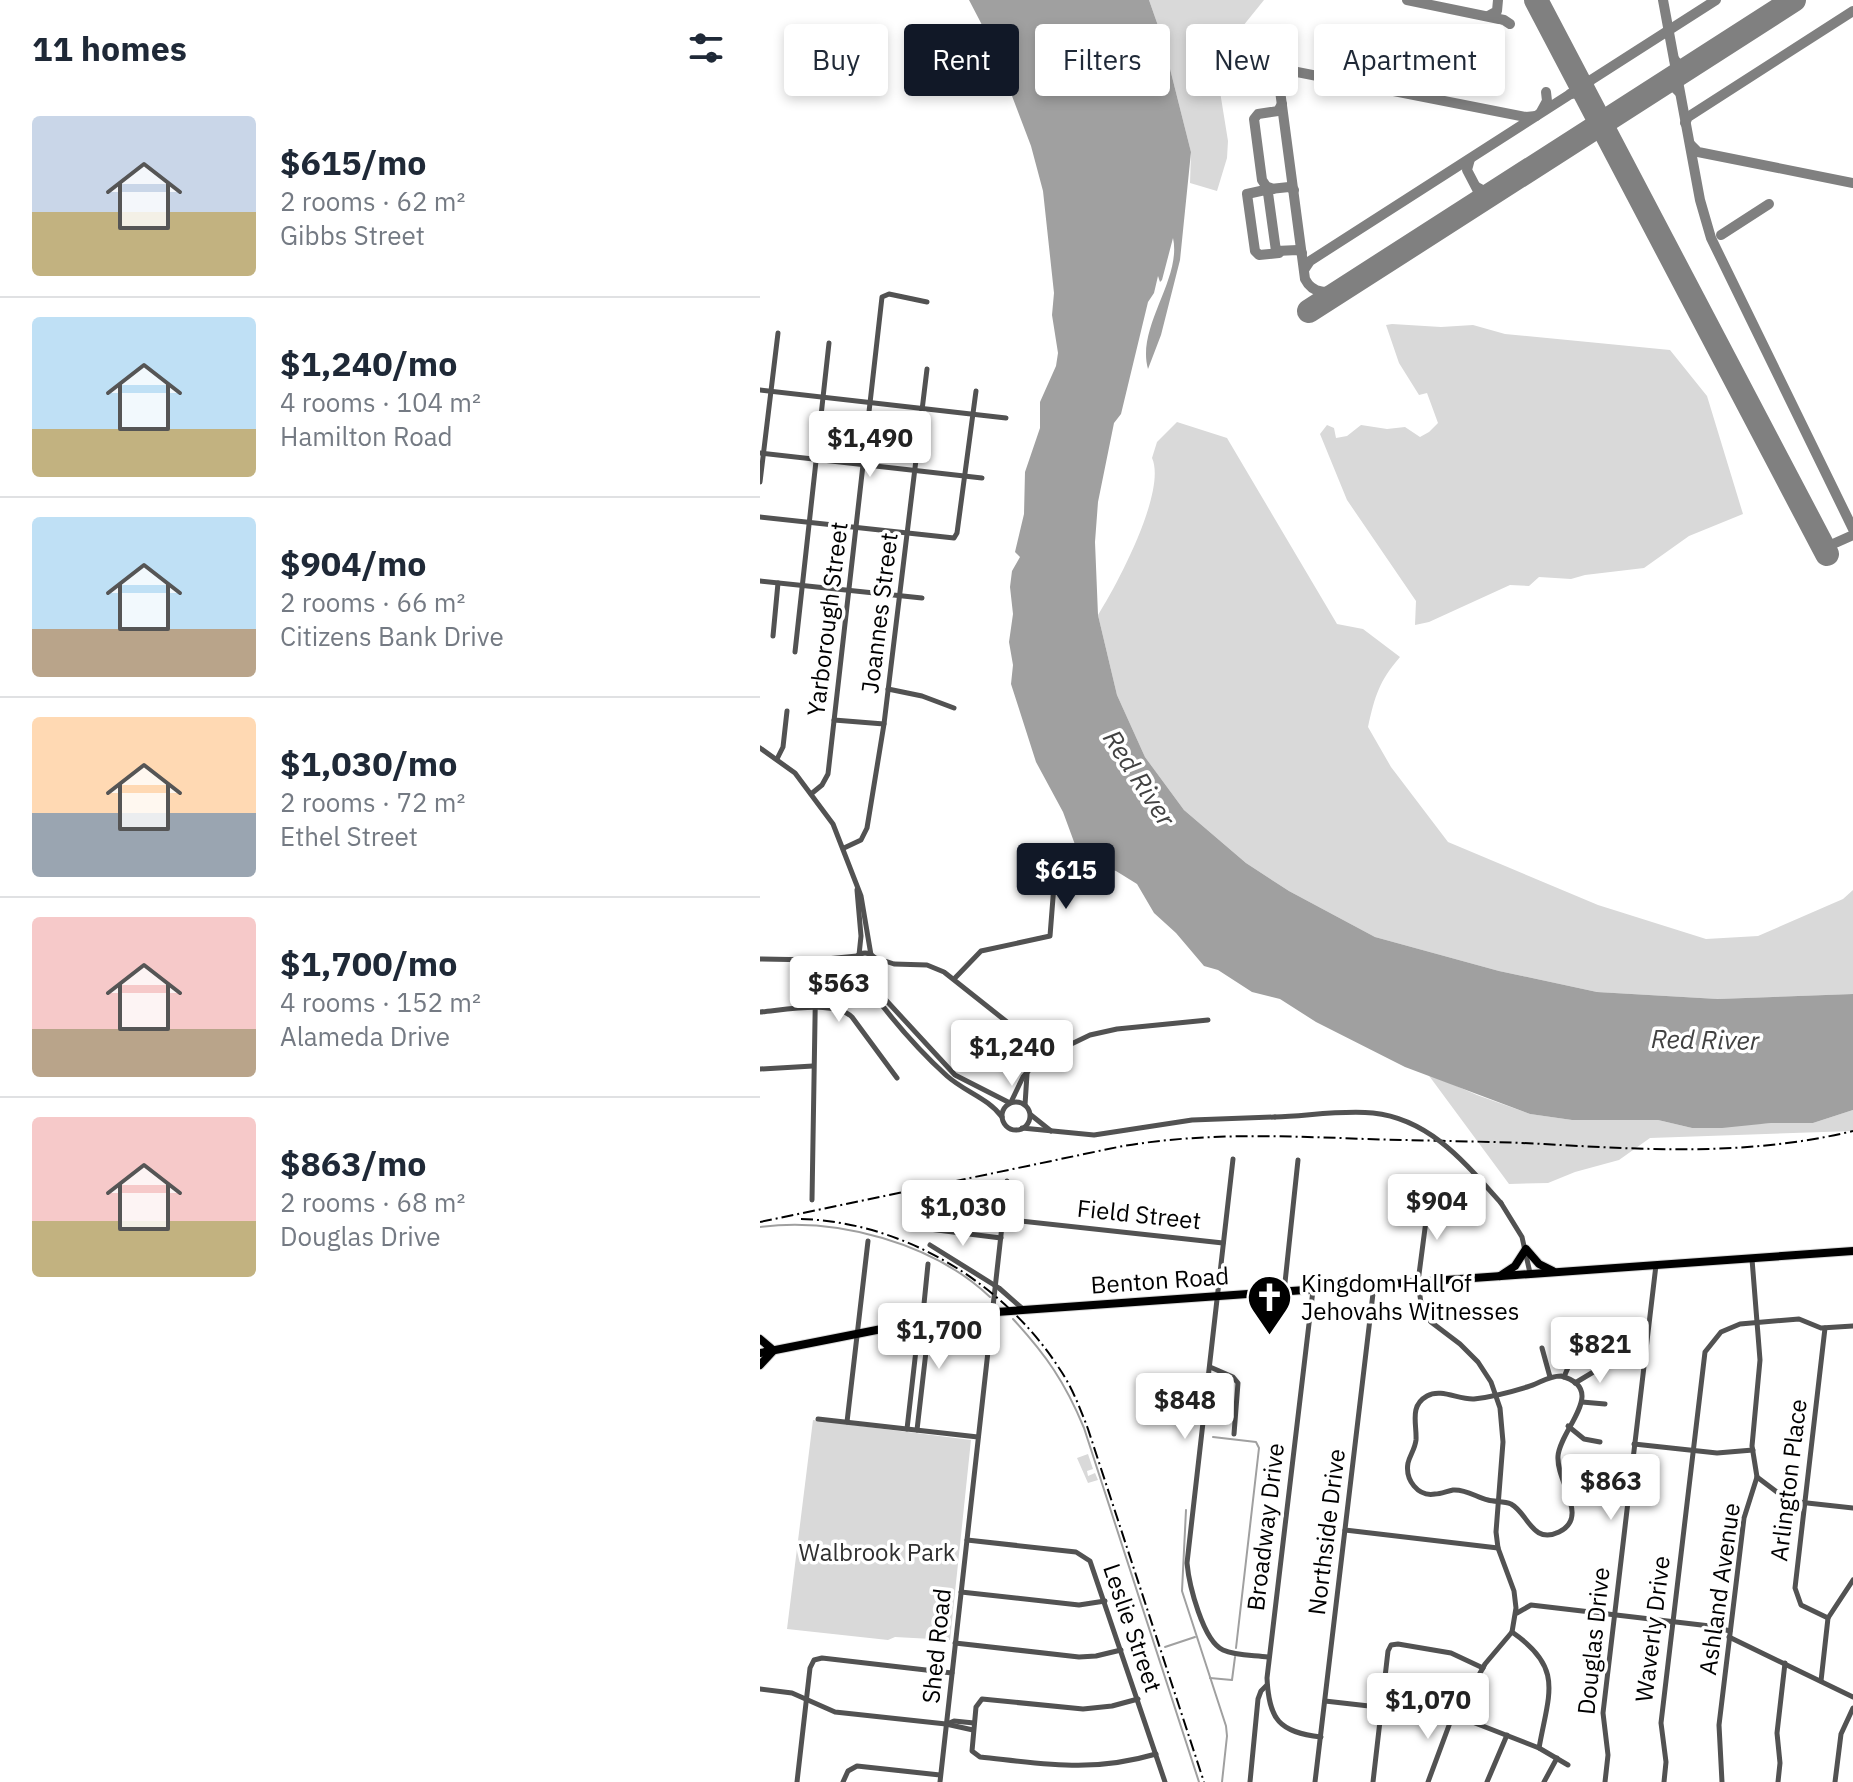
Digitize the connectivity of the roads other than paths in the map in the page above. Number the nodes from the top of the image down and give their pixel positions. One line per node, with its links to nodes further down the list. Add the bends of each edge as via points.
1 (927, 302): 9 (street, Yarborough Street, via 883,295)
2 (778, 333): 6 (street)
3 (829, 343): 8 (street)
4 (927, 369): 10 (street, Joannes Street)
5 (760, 390): 6 (street)
6 (769, 391): 8 (street); 13 (street)
7 (976, 391): 11 (street)
8 (823, 397): 9 (street); 14 (street)
9 (872, 402): 10 (street); 15 (street, Yarborough Street)
10 (923, 408): 11 (street); 16 (street, Joannes Street)
11 (974, 414): 12 (street); 17 (street)
12 (1006, 418)
13 (761, 453): 14 (street); 19 (street)
14 (817, 459): 15 (street); 21 (street)
15 (864, 464): 16 (street); 22 (street, Yarborough Street)
16 (915, 470): 17 (street); 23 (street, Joannes Street)
17 (965, 476): 18 (street); 23 (street, via 954,538)
18 (982, 478)
19 (760, 482)
20 (760, 517): 21 (street)
21 (809, 522): 22 (street); 26 (street)
22 (856, 527): 23 (street); 27 (street, Yarborough Street)
23 (907, 532): 28 (street, Joannes Street)
24 (760, 581): 25 (street)
25 (778, 583): 26 (street); 30 (street)
26 (803, 585): 27 (street); 31 (street)
27 (849, 590): 28 (street); 35 (street, Yarborough Street)
28 (900, 595): 29 (street); 32 (street, Joannes Street)
29 (922, 598)
30 (773, 636)
31 (795, 652)
32 (888, 689): 33 (street); 36 (street, Joannes Street)
33 (954, 708)
34 (787, 711): 38 (street)
35 (834, 720): 36 (street); 39 (street, Yarborough Street, via 827,779)
36 (884, 724): 40 (street, Joannes Street, via 866,832)
37 (760, 748): 38 (street)
38 (777, 759): 39 (street)
39 (811, 794): 40 (street)
40 (844, 848): 42 (street)
41 (1054, 885): 51 (street, via 1050,936 981,951)
42 (857, 889): 43 (street); 44 (street)
43 (858, 956): 44 (street); 46 (street); 50 (street, via 853,967)
44 (872, 956): 48 (street); 49 (street)
45 (760, 959): 47 (street)
46 (832, 959): 47 (street); 50 (street)
47 (816, 960): 52 (street)
48 (894, 964): 49 (street); 51 (street, via 927,965)
49 (872, 974): 50 (street); 60 (street, via 884,998 955,1075)
50 (858, 975): 63 (street, via 936,1065)
51 (955, 978): 55 (street)
52 (815, 1008): 53 (street); 56 (street); 59 (street, via 849,1013)
53 (760, 1012)
54 (1208, 1020): 58 (street, via 1090,1035 1038,1060)
55 (1031, 1041)
56 (813, 1066): 57 (street); 69 (street)
57 (760, 1069)
58 (1027, 1073): 60 (street); 61 (street)
59 (897, 1078)
60 (1010, 1103): 61 (street); 63 (street)
61 (1025, 1105): 62 (street)
62 (1030, 1113): 64 (street); 65 (street)
63 (1002, 1117): 64 (street, via 1009,1128)
64 (1022, 1128): 65 (street)
65 (1052, 1131): 77 (street, bridge, via 1094,1135 1192,1120 1364,1113 1406,1122 1446,1145 1501,1203)
66 (1233, 1159): 75 (street)
67 (1298, 1160): 89 (street)
68 (1007, 1181): 71 (street, Shed Road)
69 (812, 1200)
70 (1462, 1206): 85 (street, via 1441,1204 1427,1213)
71 (1003, 1219): 73 (street, Shed Road); 75 (street, Field Street)
72 (929, 1229): 73 (street)
73 (1001, 1238): 87 (street, Shed Road)
74 (868, 1241): 97 (street)
75 (1223, 1243): 90 (street)
76 (930, 1245): 87 (street)
77 (1526, 1249): 82 (main road); 83 (street); 84 (main road)
78 (1853, 1251): 79 (main road, Benton Road)
79 (1752, 1258): 81 (main road, Benton Road); 94 (street, Ashland Avenue)
80 (928, 1264): 93 (street)
81 (1656, 1265): 82 (main road, Benton Road); 120 (street, Douglas Drive)
82 (1556, 1272): 83 (main road, Benton Road)
83 (1530, 1274): 84 (main road, Benton Road)
84 (1499, 1277): 85 (main road, Benton Road)
85 (1418, 1282): 86 (main road, Benton Road); 109 (street, via 1425,1316 1475,1358)
86 (1374, 1285): 88 (main road, Benton Road); 127 (street, Northside Drive)
87 (995, 1286): 91 (street); 92 (street, Shed Road)
88 (1313, 1290): 89 (main road, Benton Road); 143 (street, Broadway Drive)
89 (1284, 1292): 90 (main road, Benton Road)
90 (1217, 1297): 91 (main road, Benton Road); 105 (street)
91 (1025, 1310): 92 (main road, Benton Road)
92 (992, 1313): 93 (main road, Benton Road); 118 (street, Shed Road)
93 (924, 1321): 97 (main road, Benton Road); 115 (street); 116 (street, via 928,1334)
94 (1757, 1323): 96 (street, Waverly Drive, via 1799,1319); 121 (street, Ashland Avenue, via 1760,1375); 122 (street, Waverly Drive, via 1725,1329 1707,1348)
95 (1853, 1326): 96 (street, Waverly Drive)
96 (1825, 1328): 125 (street, Arlington Place)
97 (858, 1333): 100 (main road, Benton Road); 113 (street)
98 (760, 1339): 100 (main road)
99 (1542, 1348): 106 (street)
100 (773, 1350): 101 (main road, Benton Road); 104 (main road)
101 (760, 1353)
102 (1572, 1358): 107 (street)
103 (1610, 1362): 108 (street)
104 (760, 1365)
105 (1210, 1367): 117 (street, via 1238,1383); 143 (street, via 1188,1544 1189,1576 1213,1643 1228,1652)
106 (1550, 1377): 107 (street); 109 (street)
107 (1564, 1377): 108 (street)
108 (1575, 1383): 110 (street)
109 (1496, 1394): 124 (street, via 1504,1434); 124 (street, via 1472,1399 1439,1393 1423,1399 1416,1410 1416,1441 1408,1469 1411,1482 1424,1493 1459,1490)
110 (1582, 1402): 111 (street); 114 (street)
111 (1605, 1404)
112 (818, 1419): 113 (street)
113 (847, 1422): 115 (street)
114 (1568, 1426): 119 (street, via 1584,1439); 124 (street, via 1558,1455 1560,1479 1573,1507 1564,1528 1536,1532 1515,1507)
115 (907, 1429): 116 (street)
116 (917, 1430): 118 (street)
117 (1234, 1434)
118 (978, 1437): 128 (street, Shed Road)
119 (1600, 1442)
120 (1634, 1444): 122 (street); 136 (street, Douglas Drive)
121 (1753, 1450): 122 (street); 123 (street, Ashland Avenue)
122 (1692, 1451): 138 (street, Waverly Drive)
123 (1757, 1477): 125 (street, via 1787,1499); 140 (street, Ashland Avenue, via 1744,1513)
124 (1497, 1501): 129 (street)
125 (1805, 1503): 126 (street); 137 (street, Arlington Place, via 1796,1595 1804,1608)
126 (1853, 1508)
127 (1345, 1530): 129 (street); 153 (street, Northside Drive)
128 (967, 1540): 131 (street, Shed Road); 133 (street, Leslie Street, via 1080,1553 1094,1566)
129 (1498, 1548): 132 (street)
130 (1853, 1580): 137 (street)
131 (961, 1592): 133 (street, via 1082,1605); 141 (street, Shed Road)
132 (1515, 1594): 134 (street); 135 (street)
133 (1105, 1601): 142 (street, Leslie Street)
134 (1531, 1605): 135 (street); 136 (street)
135 (1516, 1614): 139 (street)
136 (1615, 1615): 138 (street); 175 (street, Douglas Drive, via 1603,1719)
137 (1828, 1618): 147 (street)
138 (1672, 1621): 140 (street); 176 (street, Waverly Drive, via 1660,1728)
139 (1512, 1632): 145 (street); 161 (street, via 1535,1649 1548,1675)
140 (1730, 1634): 144 (street); 177 (street, Ashland Avenue, via 1718,1736)
141 (955, 1643): 142 (street, via 1079,1657); 146 (street, Shed Road)
142 (1121, 1650): 152 (street, Leslie Street)
143 (1268, 1657): 148 (street, Broadway Drive)
144 (1785, 1663): 147 (street); 178 (street)
145 (1483, 1668): 154 (street, via 1451,1653 1393,1644); 156 (street)
146 (952, 1673): 151 (street, via 822,1658 810,1666); 157 (street, Shed Road)
147 (1821, 1681): 150 (street)
148 (1267, 1685): 160 (street, Broadway Drive, via 1282,1726); 169 (street, via 1258,1699)
149 (760, 1689): 151 (street)
150 (1853, 1697)
151 (806, 1699): 157 (street, via 835,1712); 166 (street)
152 (1138, 1699): 158 (street, via 1078,1709 984,1699 977,1705); 162 (street, Leslie Street)
153 (1325, 1701): 154 (street); 160 (street, Northside Drive)
154 (1381, 1707): 156 (street); 171 (street)
155 (1853, 1708): 179 (street, via 1841,1734)
156 (1455, 1716): 159 (street); 172 (street)
157 (946, 1724): 158 (street); 165 (street, Shed Road)
158 (974, 1727): 162 (street, via 972,1748 980,1757 1088,1767)
159 (1507, 1735): 161 (street); 173 (street)
160 (1321, 1737): 170 (street, Northside Drive)
161 (1539, 1748): 163 (street)
162 (1156, 1754): 168 (street, Leslie Street)
163 (1557, 1758): 164 (street); 174 (street)
164 (1568, 1765)
165 (940, 1779): 167 (street, via 857,1766)
166 (797, 1782)
167 (843, 1782)
168 (1165, 1782)
169 (1250, 1782)
170 (1315, 1782)
171 (1373, 1782)
172 (1428, 1782)
173 (1487, 1782)
174 (1544, 1782)
175 (1605, 1782)
176 (1664, 1782)
177 (1722, 1782)
178 (1778, 1782)
179 (1835, 1782)

